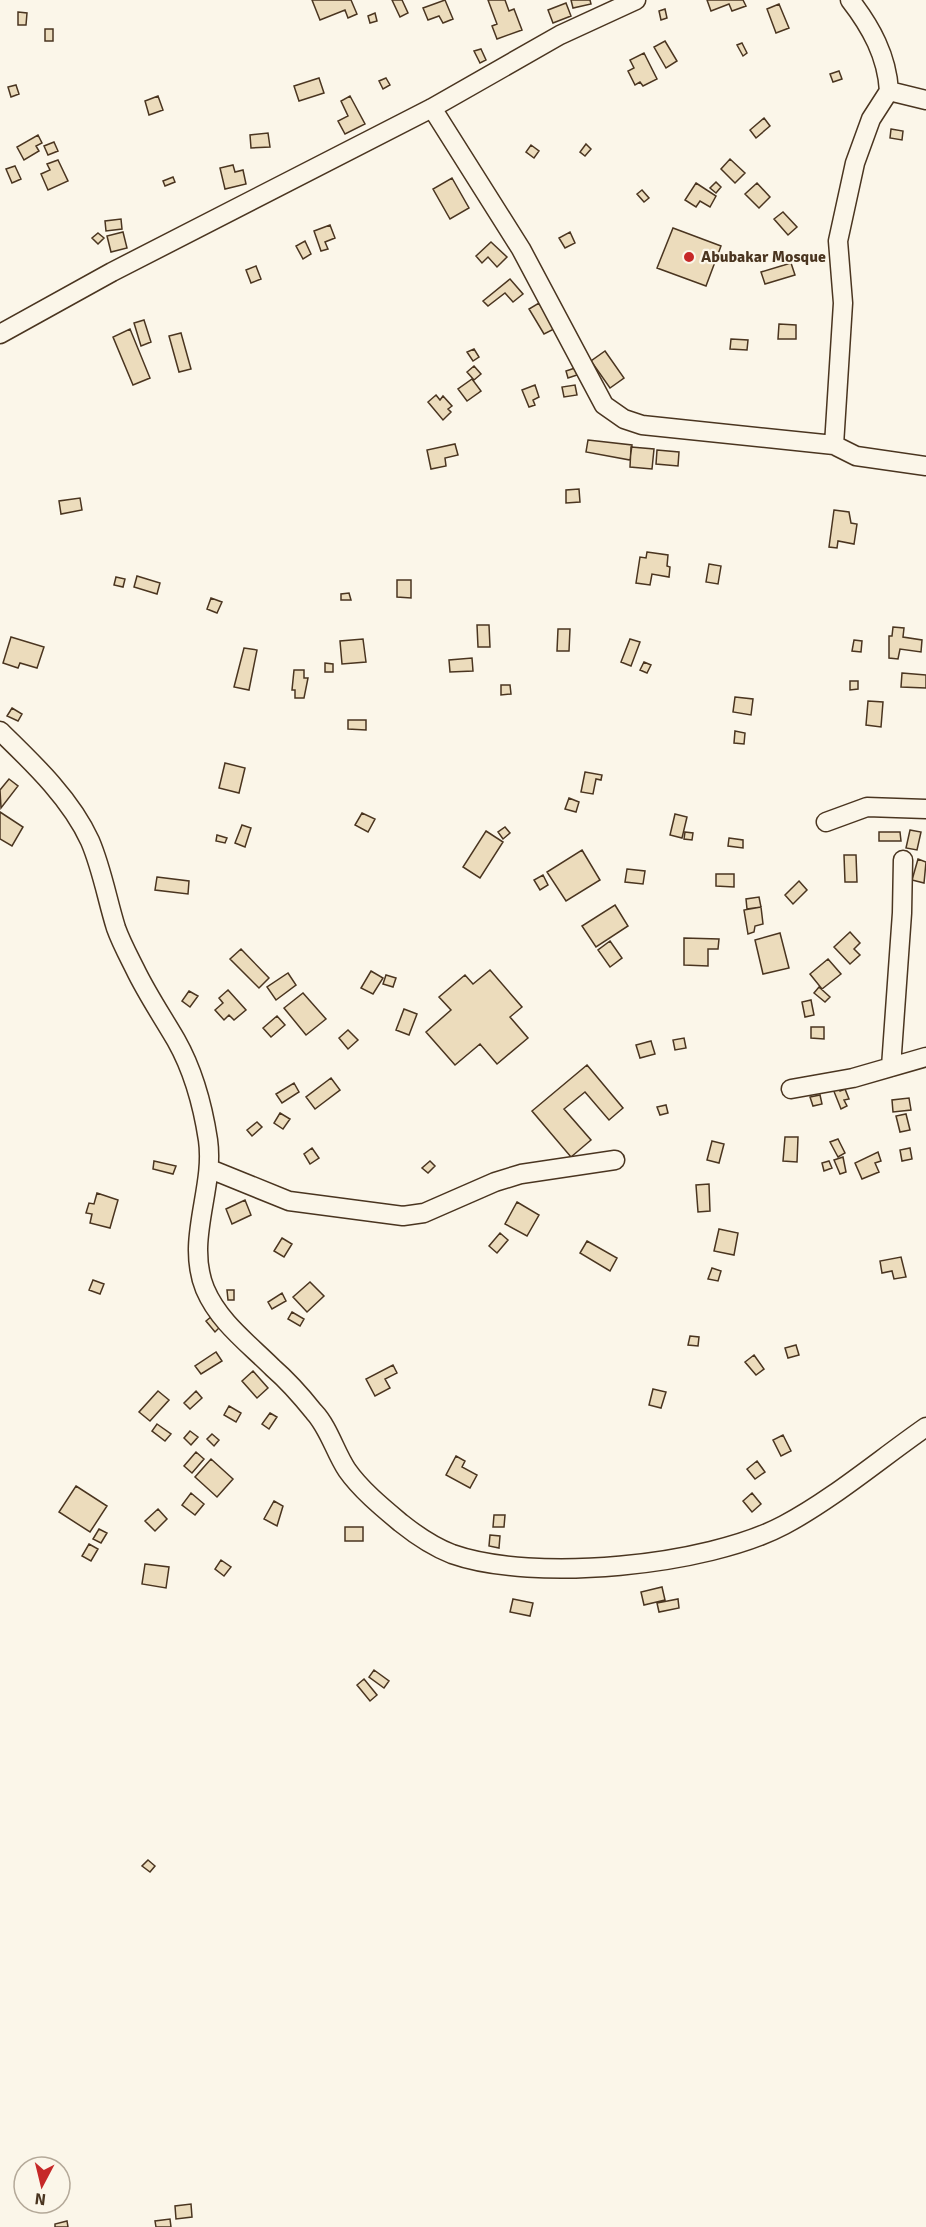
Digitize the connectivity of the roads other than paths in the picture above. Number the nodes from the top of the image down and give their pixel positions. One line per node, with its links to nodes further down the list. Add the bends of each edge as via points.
1 (636, 0): 5 (street, via 560,35)
2 (850, 0): 3 (street, via 877,42)
3 (889, 91): 4 (street); 7 (street, via 871,119 855,163 838,241 843,303)
4 (926, 100)
5 (432, 108): 6 (street, via 112,272); 7 (street, via 521,249 604,405 624,419 642,425)
6 (0, 334)
7 (834, 445): 8 (street, via 856,456)
8 (926, 466)
9 (0, 731): 17 (street, via 68,805 90,841 117,930 191,1073 203,1113)
10 (926, 809): 11 (street, via 867,807)
11 (826, 822)
12 (903, 860): 14 (street, via 903,913)
13 (926, 1057): 14 (street)
14 (891, 1067): 15 (street)
15 (791, 1089)
16 (615, 1160): 17 (street, via 521,1174 424,1213 403,1216 290,1201)
17 (210, 1169): 18 (street, via 200,1218 199,1248 204,1287 215,1306 228,1325 318,1415 349,1473 401,1523 452,1554 496,1563 616,1568 708,1551 783,1526)
18 (926, 1427)

